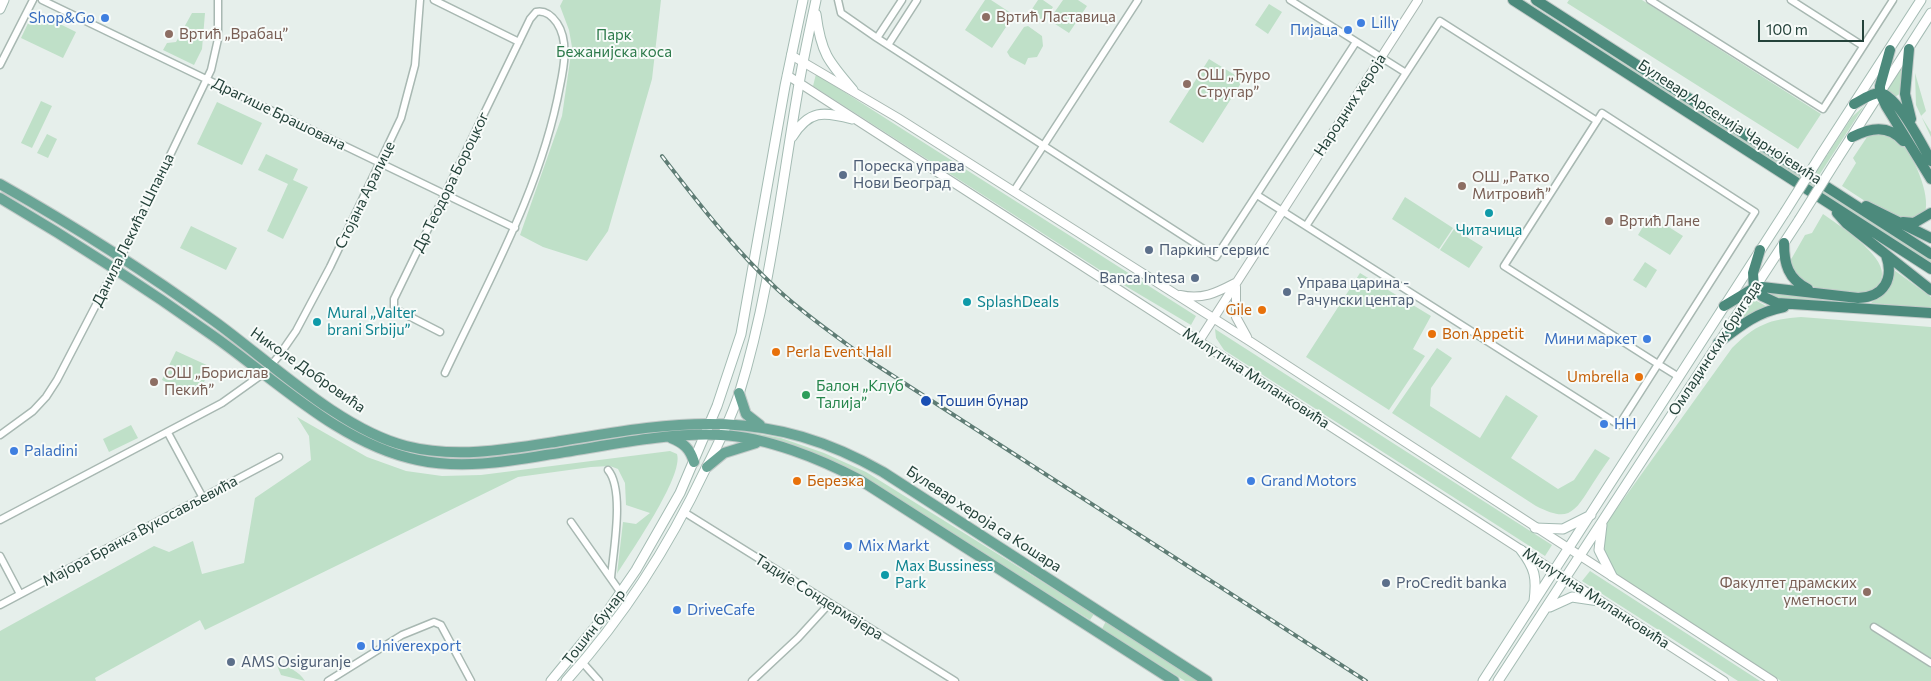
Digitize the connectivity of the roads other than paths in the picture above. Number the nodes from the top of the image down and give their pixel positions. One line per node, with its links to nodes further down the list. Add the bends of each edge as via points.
1 (4, 0): 21 (main road)
2 (32, 0): 33 (street)
3 (42, 0): 36 (street, Драгише Брашована)
4 (218, 0): 36 (street, Данила Лекића Шпанца, via 217,47)
5 (420, 0): 49 (street, Стојана Аралице, via 416,54 409,90 401,118)
6 (434, 0): 24 (street)
7 (803, 0): 30 (main road, Тошин бунар)
8 (838, 0): 23 (street, via 840,13)
9 (902, 0): 23 (street)
10 (916, 0): 26 (street)
11 (1138, 0): 46 (street)
12 (1290, 0): 25 (street)
13 (1418, 0): 31 (street, Народних хероја)
14 (1513, 0): 57 (highway, Булевар Арсенија Чарнојевића)
15 (1536, 0): 55 (highway, Булевар Арсенија Чарнојевића)
16 (1650, 0): 27 (street, via 1823,109)
17 (1791, 0): 27 (street)
18 (1893, 0): 27 (street)
19 (1921, 1): 29 (main road, Омладинских бригада)
20 (815, 3): 32 (main road, Тошин бунар); 38 (main road, via 823,50)
21 (0, 8)
22 (1931, 13): 28 (main road, Омладинских бригада)
23 (877, 38): 26 (street)
24 (519, 42): 53 (street, Др Теодора Бороцког); 62 (street, Др Теодора Бороцког, via 536,12 549,14 564,37 564,61 551,131)
25 (1359, 43): 31 (street); 54 (street, Народних хероја)
26 (888, 45): 46 (street)
27 (1863, 46)
28 (1909, 49): 39 (main road, Омладинских бригада); 44 (highway, via 1905,94)
29 (1890, 50): 39 (highway); 40 (main road, Омладинских бригада)
30 (791, 55): 32 (street, Милутина Миланковића); 35 (main road, Тошин бунар)
31 (1381, 57): 34 (street); 58 (street, Народних хероја)
32 (803, 61): 37 (main road, Тошин бунар); 38 (street, Милутина Миланковића)
33 (0, 65)
34 (1406, 73): 42 (street, Народних хероја, via 1440,21); 61 (street, Народних хероја)
35 (787, 75): 37 (street, Милутина Миланковића); 90 (main road, Тошин бунар, via 741,334)
36 (207, 80): 49 (street, Драгише Брашована); 68 (street, Данила Лекића Шпанца)
37 (799, 83): 41 (street, Милутина Миланковића); 45 (main road, Тошин бунар)
38 (853, 90): 52 (street, Милутина Миланковића)
39 (1880, 93): 40 (highway); 43 (main road, Омладинских бригада); 44 (highway, via 1895,101); 47 (highway)
40 (1854, 104): 65 (main road, Омладинских бригада, bridge)
41 (852, 119): 45 (main road, via 829,114 813,116 805,120); 81 (street, Милутина Миланковића)
42 (1597, 121): 84 (street, Омладинских бригада, via 1504,266); 84 (street, via 1602,113 1755,212)
43 (1852, 137): 47 (highway, via 1883,128 1895,134); 64 (main road, Омладинских бригада, bridge)
44 (1920, 141): 48 (highway)
45 (789, 142): 89 (main road, Тошин бунар, via 766,279)
46 (1044, 146): 52 (street); 54 (street, Народних хероја, via 1216,257)
47 (1914, 152): 50 (highway)
48 (1931, 160)
49 (381, 163): 53 (street, Драгише Брашована); 85 (street, Стојана Аралице, via 296,331)
50 (1931, 179)
51 (0, 184): 68 (main road, Николе Добровића)
52 (1014, 192): 75 (street, Милутина Миланковића)
53 (444, 194): 62 (street, Драгише Брашована); 80 (street, Др Теодора Бороцког, via 394,301 397,310)
54 (1257, 194): 58 (street)
55 (1842, 197): 60 (highway); 66 (highway, Булевар Арсенија Чарнојевића)
56 (0, 198): 69 (main road, Николе Добровића)
57 (1834, 208): 67 (highway, via 1846,223); 70 (highway, Булевар Арсенија Чарнојевића)
58 (1282, 210): 61 (street); 71 (street, Народних хероја)
59 (1931, 213): 60 (highway, via 1914,222)
60 (1899, 222): 63 (highway)
61 (1306, 226): 84 (street, via 1619,424)
62 (516, 228): 87 (street)
63 (1931, 238)
64 (1784, 243): 72 (main road, Омладинских бригада); 74 (highway, via 1784,261 1790,276)
65 (1760, 250): 72 (highway, via 1753,273); 77 (main road, Омладинских бригада)
66 (1931, 254)
67 (1886, 255): 73 (highway); 74 (highway, via 1890,276 1886,286 1877,294 1858,298)
68 (121, 257): 69 (street, Данила Лекића Шпанца); 85 (main road, Николе Добровића)
69 (116, 268): 86 (main road, Николе Добровића); 94 (street, Данила Лекића Шпанца, via 46,397 26,417)
70 (1931, 269)
71 (1236, 283): 75 (street, via 1208,297); 79 (street, Народних хероја); 82 (street, via 1236,317)
72 (1754, 288): 74 (highway); 76 (highway, via 1768,300); 77 (highway); 83 (main road, Омладинских бригада)
73 (1931, 290)
74 (1816, 292)
75 (1173, 293): 79 (street, Милутина Миланковића)
76 (1792, 305): 78 (highway); 83 (highway, via 1764,312)
77 (1724, 306): 88 (main road, Омладинских бригада)
78 (1931, 312)
79 (1214, 318): 81 (street, Народних хероја); 82 (street, Милутина Миланковића)
80 (440, 332)
81 (1199, 341): 110 (street, Милутина Миланковића)
82 (1250, 342): 109 (street, Милутина Миланковића)
83 (1718, 342): 107 (main road, Омладинских бригада)
84 (1658, 364): 88 (street, Омладинских бригада)
85 (272, 365): 86 (street, Стојана Аралице); 90 (main road, Николе Добровића, via 321,402 365,429 398,444 424,450 484,452 652,427)
86 (264, 373): 93 (street, Стојана Аралице, via 222,403); 97 (main road, Николе Добровића, via 355,436 385,450 427,462 502,462)
87 (445, 373)
88 (1679, 377): 105 (main road, Омладинских бригада)
89 (738, 394): 91 (main road, Тошин бунар); 92 (main road, via 746,414)
90 (711, 423): 91 (main road, Николе Добровића); 95 (main road, Тошин бунар)
91 (728, 423): 92 (main road, Булевар хероја са Кошара); 96 (main road, Тошин бунар)
92 (763, 427): 124 (main road, Булевар хероја са Кошара, via 821,442 868,464)
93 (168, 433): 103 (street); 106 (street, Стојана Аралице)
94 (0, 435)
95 (705, 435): 96 (main road); 97 (main road, Николе Добровића); 100 (main road, Тошин бунар)
96 (723, 435): 98 (main road); 101 (main road, Тошин бунар)
97 (670, 438): 100 (main road, via 688,448)
98 (760, 443): 101 (main road, via 732,449); 127 (main road, via 811,456 860,480)
99 (279, 457): 103 (street, Мајора Бранка Вукосављевића)
100 (694, 462): 118 (main road, Тошин бунар, via 662,527)
101 (707, 467): 104 (main road, Тошин бунар)
102 (608, 470): 116 (street, via 615,482 616,499)
103 (203, 498): 119 (street, Мајора Бранка Вукосављевића)
104 (684, 512): 121 (street, Тадије Сондермајера); 130 (main road, Тошин бунар, via 646,577)
105 (1591, 514): 109 (main road, via 1563,529); 111 (main road, Омладинских бригада)
106 (0, 520)
107 (1602, 521): 113 (main road, Омладинских бригада); 115 (main road, via 1600,550)
108 (571, 522): 116 (street)
109 (1535, 528): 111 (street, Милутина Миланковића)
110 (1521, 550): 114 (street, Милутина Миланковића); 122 (main road, via 1534,568)
111 (1569, 550): 113 (street, Милутина Миланковића); 114 (main road, Омладинских бригада)
112 (0, 556): 119 (street)
113 (1580, 557): 115 (street, Милутина Миланковића); 117 (main road, Омладинских бригада)
114 (1554, 572): 117 (street, Милутина Миланковића); 122 (main road, Омладинских бригада)
115 (1612, 576): 144 (street, Милутина Миланковића)
116 (611, 578): 118 (street)
117 (1566, 579): 120 (street, Милутина Миланковића); 125 (main road, Омладинских бригада)
118 (621, 593): 134 (main road, Тошин бунар)
119 (20, 594): 123 (street, Мајора Бранка Вукосављевића)
120 (1599, 601): 125 (main road, via 1572,597); 143 (street, Милутина Миланковића)
121 (830, 603): 137 (street); 138 (street, Тадије Сондермајера)
122 (1533, 603): 141 (main road, Омладинских бригада)
123 (0, 605)
124 (1098, 610): 126 (main road, Булевар хероја са Кошара); 127 (main road, via 1096,619)
125 (1545, 610): 142 (main road, Омладинских бригада)
126 (1108, 617): 129 (main road, via 1100,623); 140 (main road, Булевар хероја са Кошара)
127 (1088, 626): 129 (main road)
128 (1874, 627): 131 (street)
129 (1098, 632): 139 (main road)
130 (583, 663): 135 (main road, Тошин бунар); 136 (street)
131 (1931, 663)
132 (328, 681): 133 (street, via 402,635 434,622 441,625)
133 (471, 681)
134 (551, 681)
135 (566, 681)
136 (599, 681)
137 (752, 681)
138 (955, 681)
139 (1174, 681)
140 (1207, 681)
141 (1483, 681)
142 (1498, 681)
143 (1724, 681)
144 (1773, 681)

